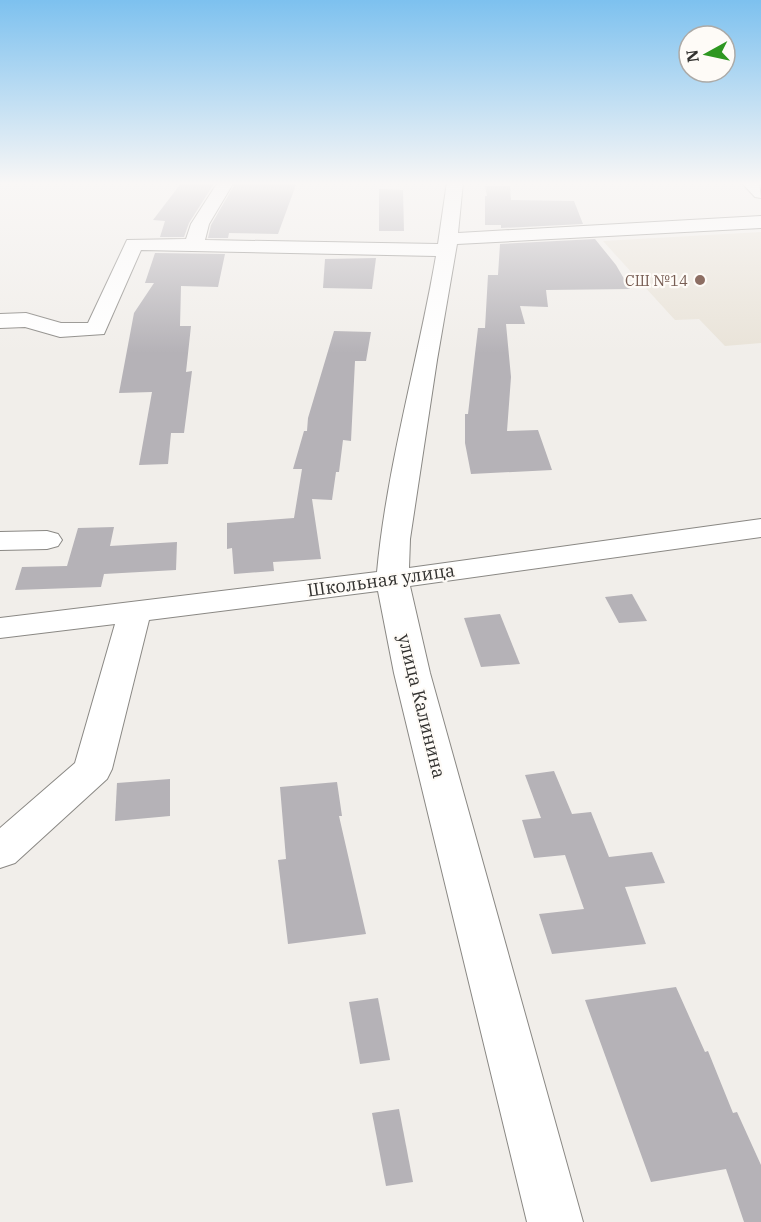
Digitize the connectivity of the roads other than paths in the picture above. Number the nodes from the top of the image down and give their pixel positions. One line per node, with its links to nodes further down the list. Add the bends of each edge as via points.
1 (195, 239): 5 (street)
2 (448, 239): 4 (street, улица Калинина)
3 (518, 239): 4 (street)
4 (447, 244): 5 (street); 10 (street, улица Калинина, via 395,539)
5 (193, 246): 6 (street, via 134,244 96,329 60,330 26,320)
6 (0, 321)
7 (761, 528): 10 (street, Школьная улица)
8 (47, 540): 9 (street)
9 (0, 541)
10 (392, 579): 11 (street, Школьная улица); 14 (street, улица Калинина, via 412,673)
11 (135, 611): 12 (street, Школьная улица); 13 (street, via 93,769)
12 (0, 628)
13 (0, 852)
14 (555, 1222)

